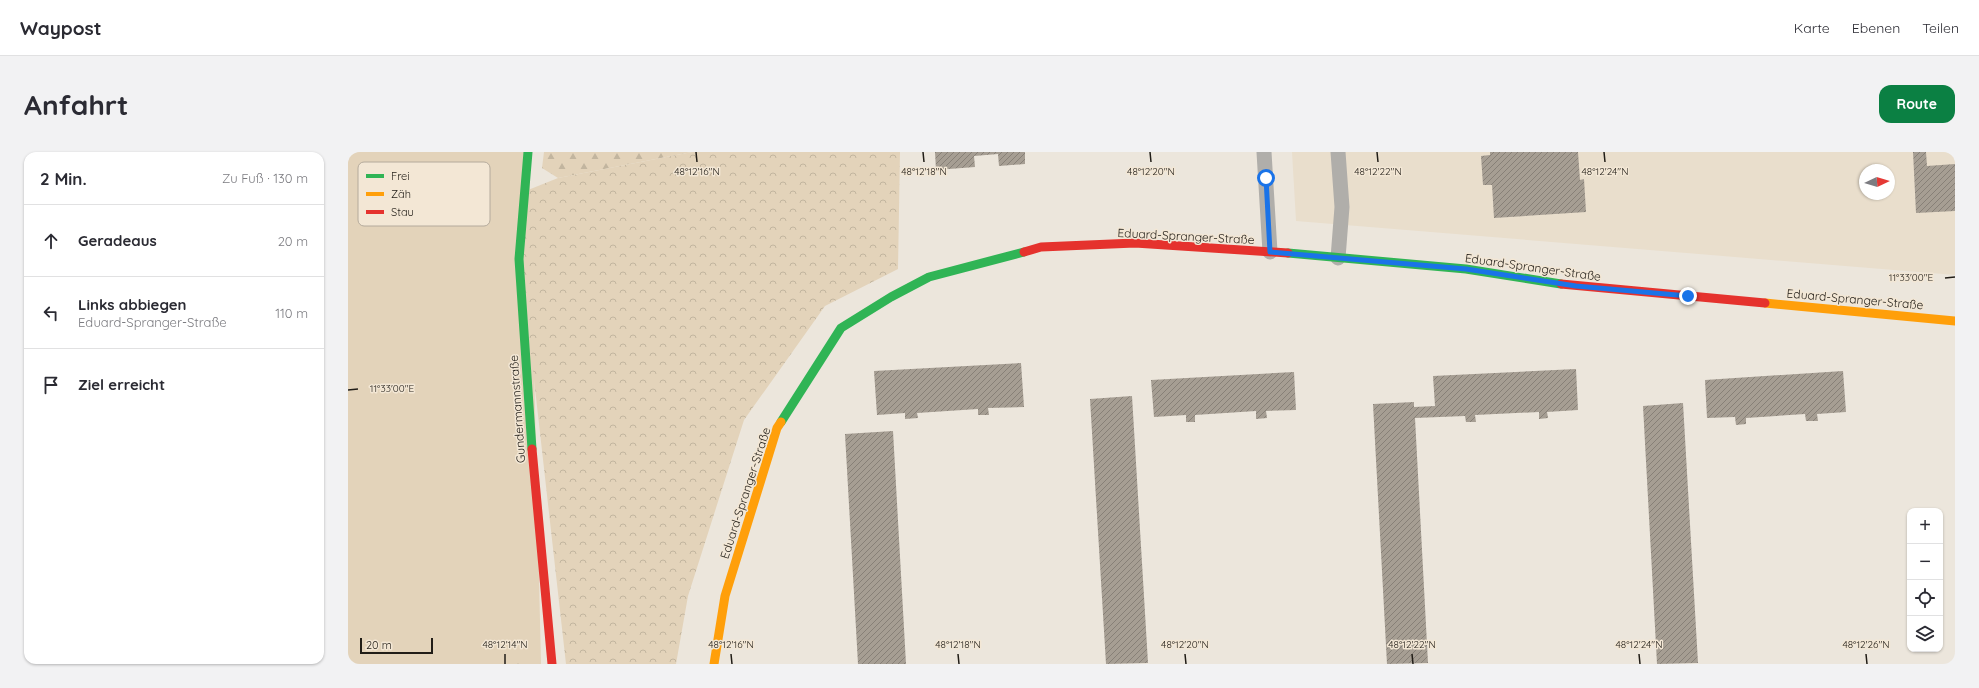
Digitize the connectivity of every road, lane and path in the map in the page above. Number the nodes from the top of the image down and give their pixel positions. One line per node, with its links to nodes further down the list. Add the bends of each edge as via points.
1 (528, 152): 7 (street, Gundermannstraße, via 519,259 520,292)
2 (1264, 152): 4 (lane)
3 (1338, 152): 5 (lane, via 1342,206)
4 (1270, 252): 5 (street, Eduard-Spranger-Straße); 8 (street, Eduard-Spranger-Straße, via 1136,243 1041,247 929,278 890,297 841,328 777,428 725,596)
5 (1338, 258): 6 (street, Eduard-Spranger-Straße, via 1466,269 1576,286)
6 (1955, 321)
7 (552, 664)
8 (714, 664)

